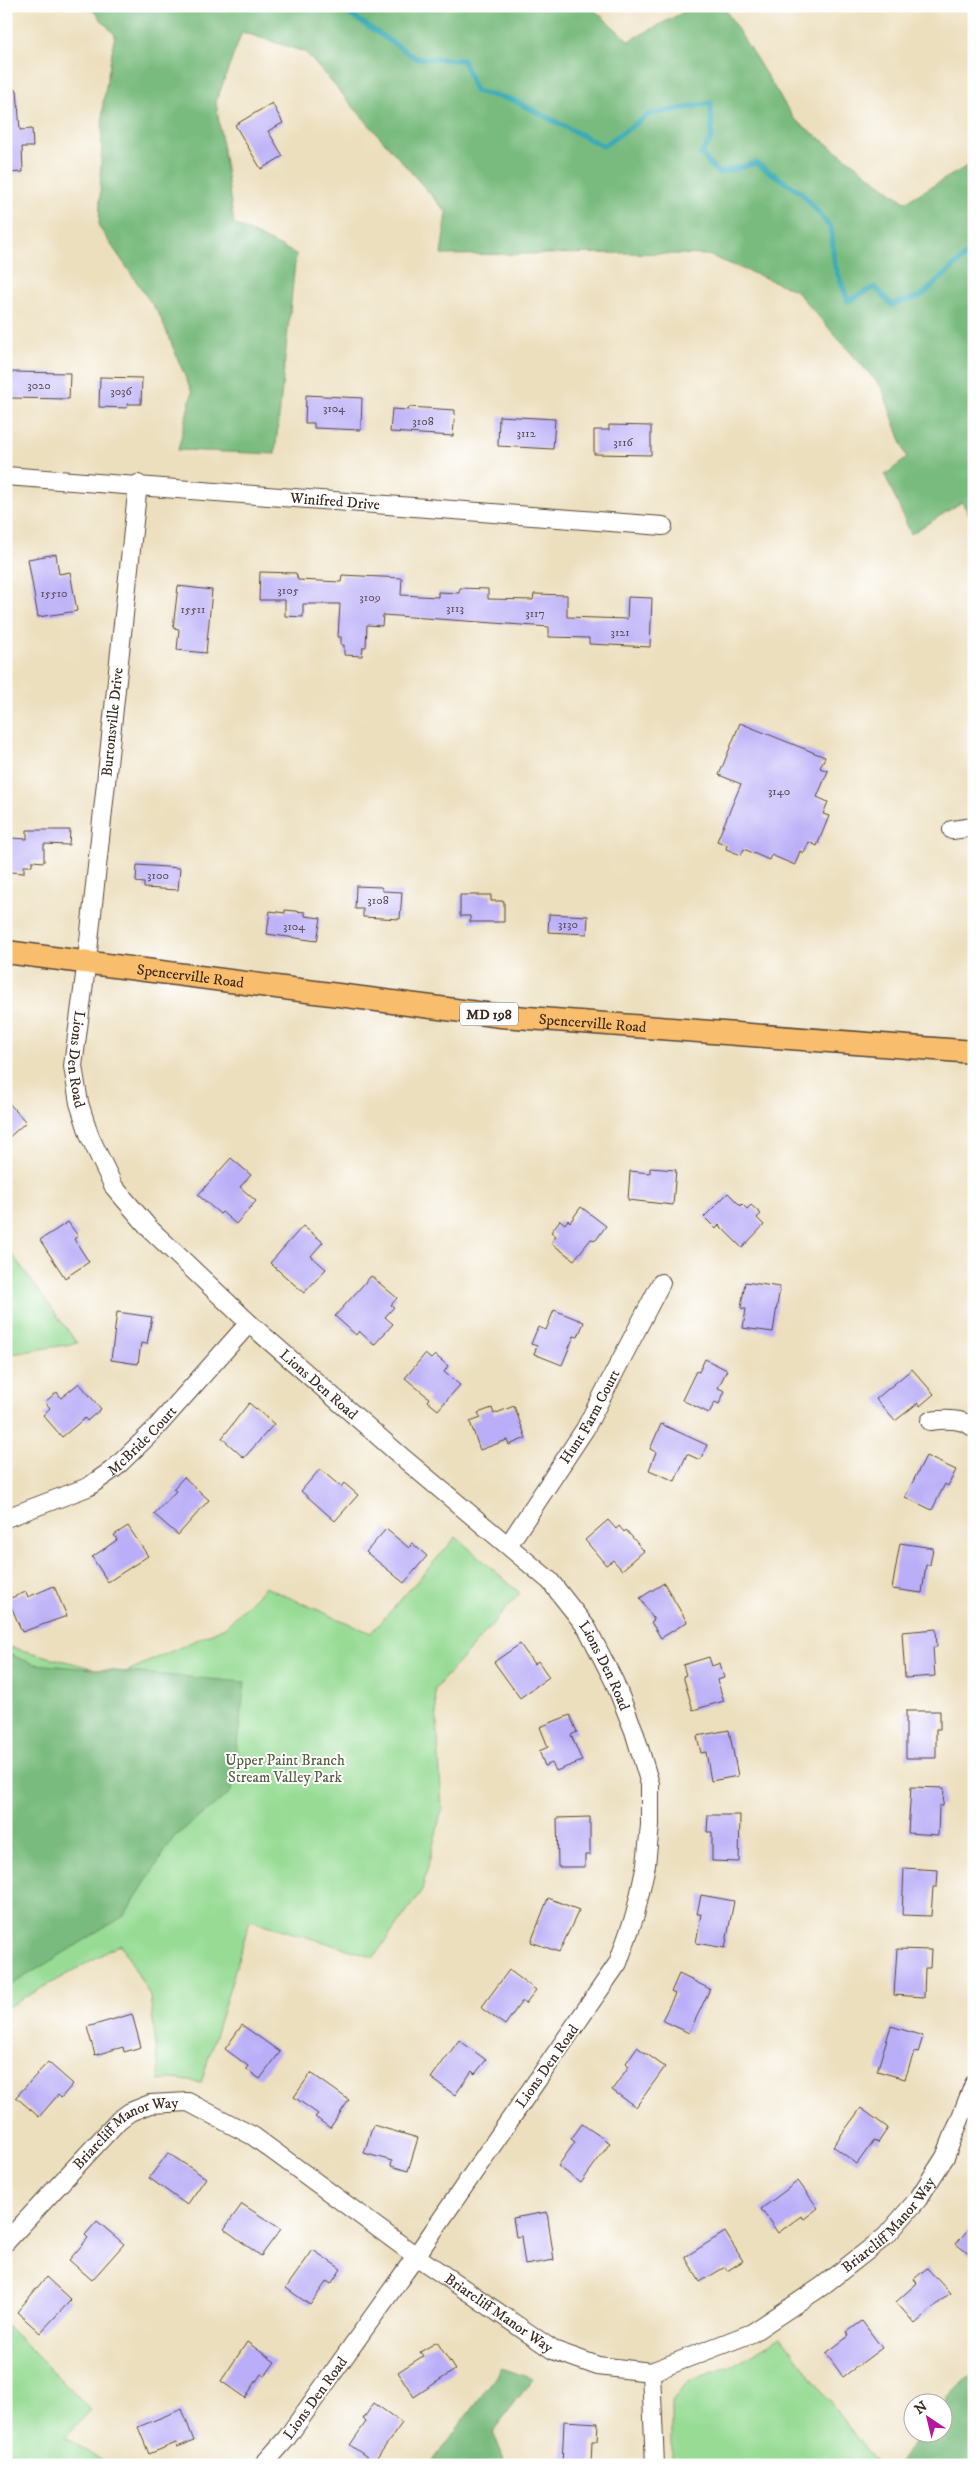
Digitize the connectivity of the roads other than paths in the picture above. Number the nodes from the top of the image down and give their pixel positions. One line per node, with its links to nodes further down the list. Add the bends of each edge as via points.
1 (6, 476): 2 (street, Winifred Drive)
2 (138, 484): 3 (street, Winifred Drive); 7 (street, Burtonsville Drive)
3 (663, 526)
4 (974, 827): 5 (street)
5 (952, 830)
6 (6, 952): 7 (main road, Spencerville Road / MD 198)
7 (87, 960): 8 (main road, Spencerville Road / MD 198, via 501,1016); 10 (street, Lions Den Road, via 73,1066 79,1102 90,1137 114,1187 150,1229)
8 (974, 1052)
9 (660, 1283): 14 (street, Hunt Farm Court, via 585,1429)
10 (250, 1323): 13 (street, McBride Court, via 154,1430 115,1468 88,1487); 14 (street, Lions Den Road, via 402,1457)
11 (930, 1421): 12 (street, via 942,1419 968,1423)
12 (974, 1428)
13 (6, 1518)
14 (508, 1544): 17 (street, Lions Den Road, via 550,1581 587,1628 614,1681 650,1784 646,1865 635,1915 618,1963)
15 (974, 2084): 18 (street, Briarcliff Manor Way, via 945,2158 918,2199 886,2236 821,2287 752,2333)
16 (6, 2242): 17 (street, Briarcliff Manor Way, via 130,2112 150,2104 188,2102 253,2136)
17 (416, 2256): 18 (street, Briarcliff Manor Way, via 553,2350 598,2366); 19 (street, Lions Den Road, via 286,2439)
18 (651, 2372): 20 (street)
19 (263, 2465)
20 (655, 2465)

